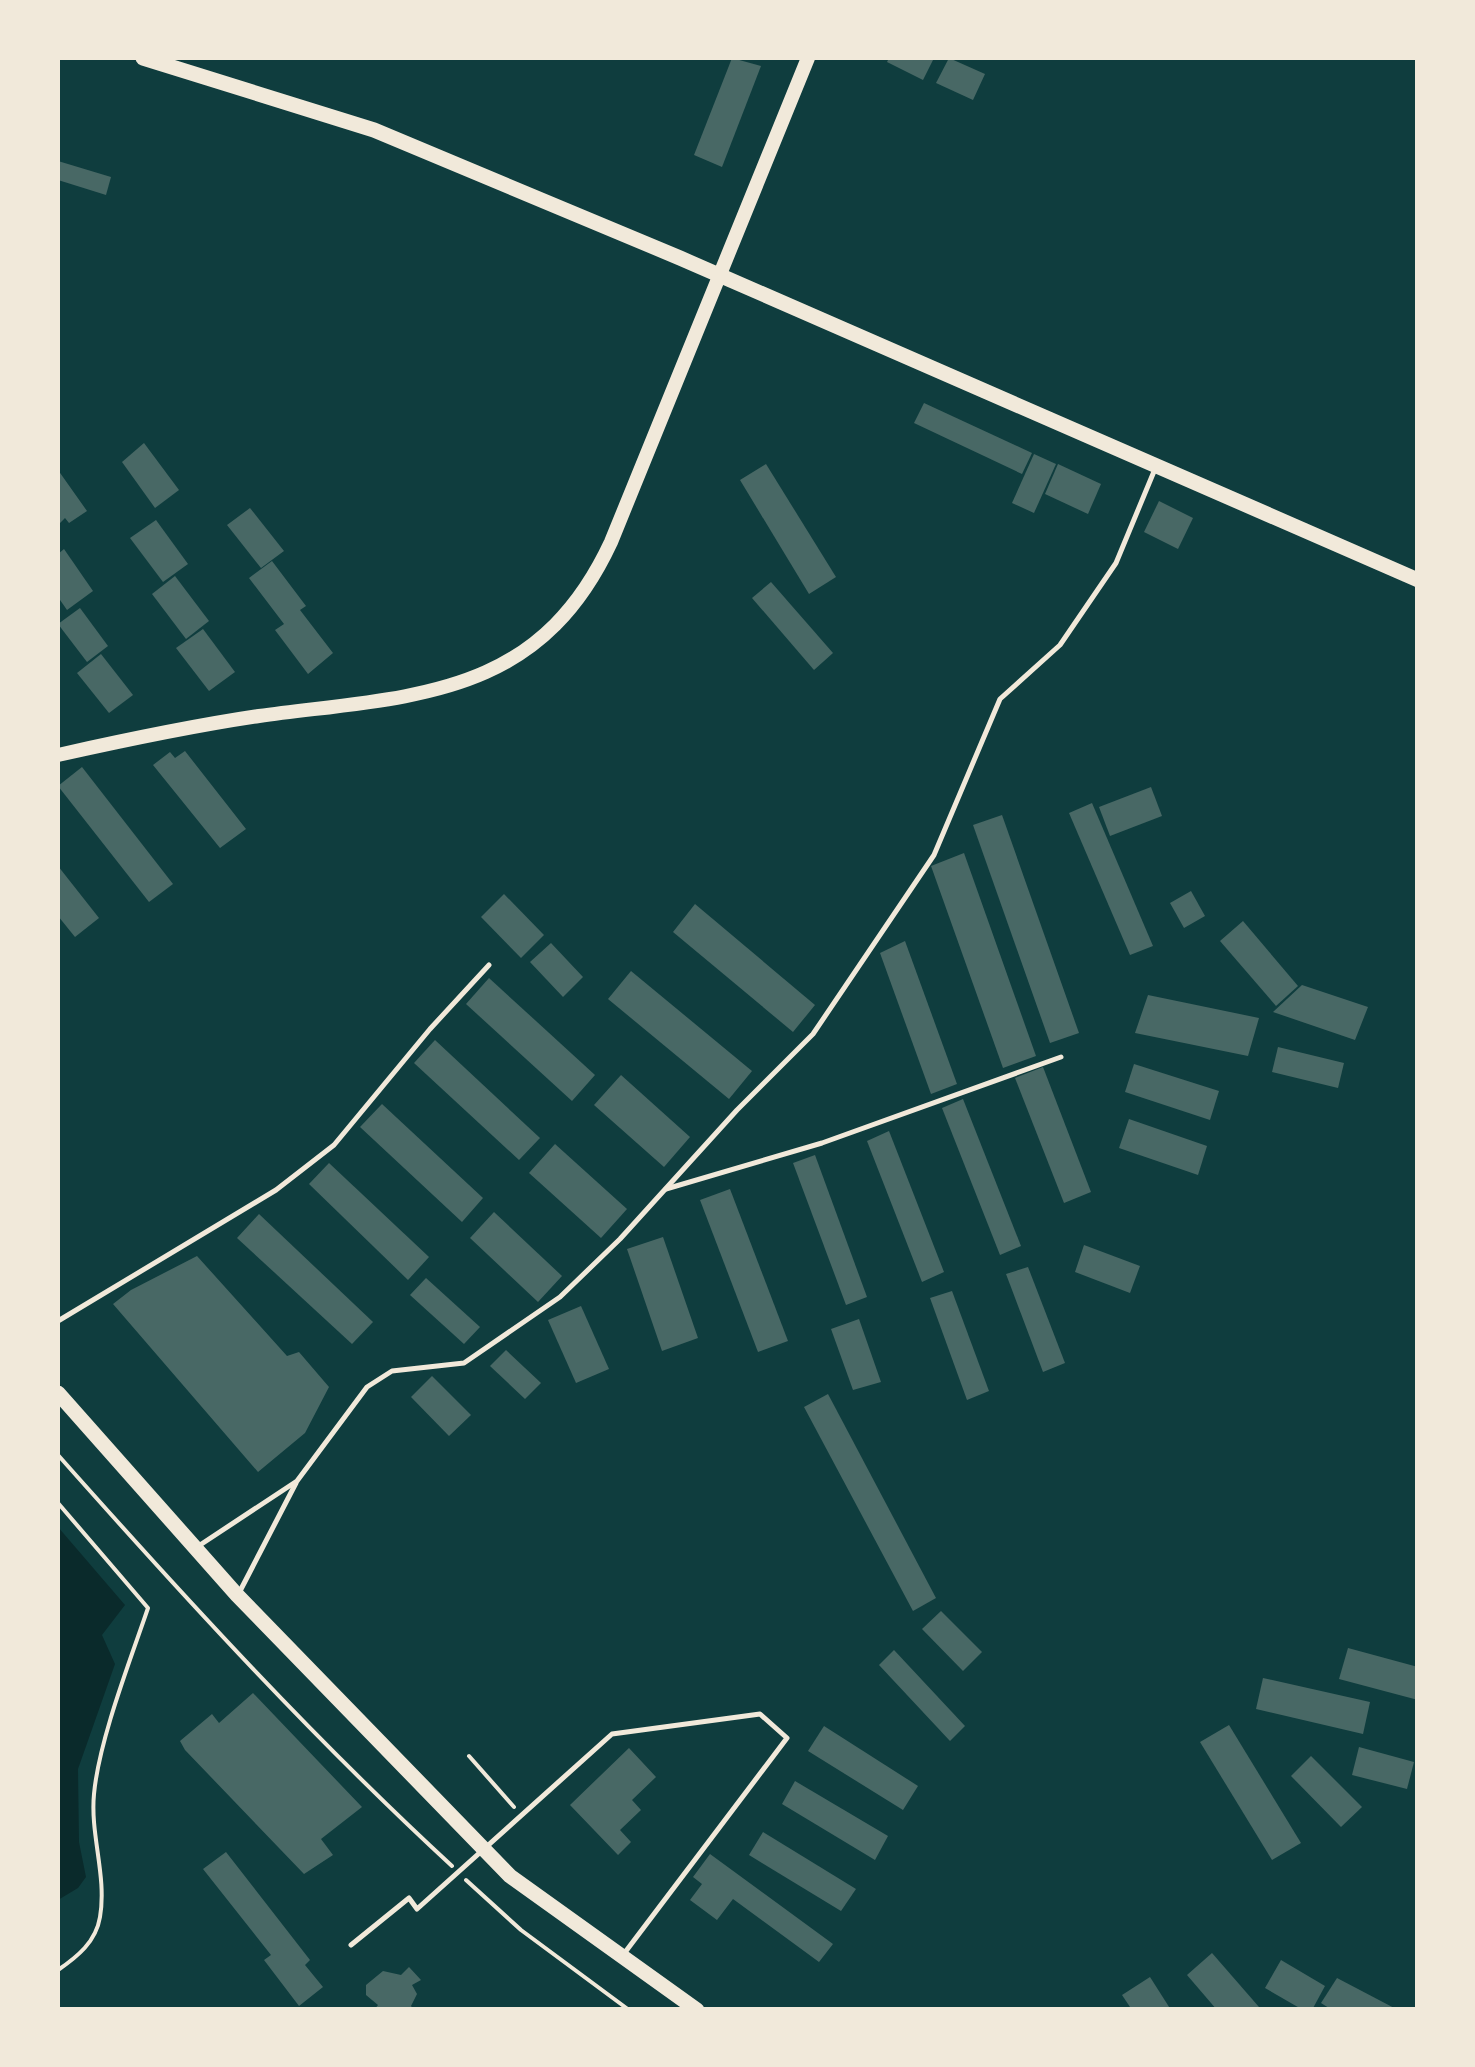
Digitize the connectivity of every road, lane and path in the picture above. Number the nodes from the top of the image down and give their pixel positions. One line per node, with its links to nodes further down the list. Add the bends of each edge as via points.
1 (143, 58): 3 (main road, via 374,130)
2 (808, 58): 3 (main road)
3 (719, 276): 4 (main road); 6 (main road, via 601,564 567,614 522,654 476,679 425,694 180,727)
4 (1156, 467): 5 (main road); 9 (lane, via 1116,562 1060,645 1000,699 934,856 831,1010)
5 (1418, 580)
6 (58, 755)
7 (489, 965): 10 (lane, via 334,1145 276,1190)
8 (1062, 1058): 9 (lane)
9 (665, 1190): 13 (lane, via 560,1296 464,1363 392,1371 366,1387)
10 (58, 1321)
11 (58, 1393): 15 (main road)
12 (58, 1455): 22 (path, via 306,1726 521,1930)
13 (296, 1480): 15 (lane); 16 (lane)
14 (58, 1502): 21 (path, via 148,1608 96,1778 100,1919 83,1951)
15 (196, 1548): 16 (main road)
16 (237, 1596): 20 (main road, via 510,1876)
17 (469, 1756): 18 (path)
18 (520, 1814): 19 (lane, via 417,1909 409,1898); 20 (lane, via 612,1734 760,1714 787,1738)
19 (351, 1945)
20 (622, 1956): 23 (main road)
21 (58, 1970)
22 (629, 2010)
23 (697, 2010)

